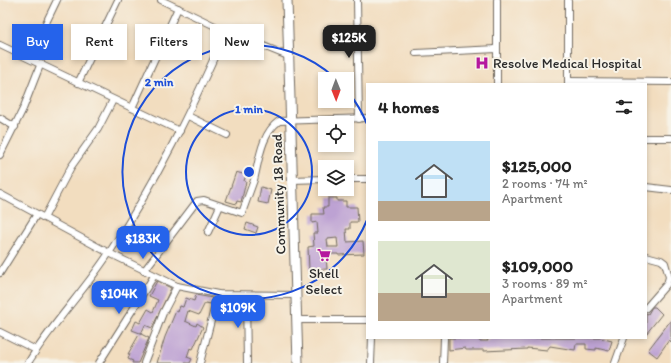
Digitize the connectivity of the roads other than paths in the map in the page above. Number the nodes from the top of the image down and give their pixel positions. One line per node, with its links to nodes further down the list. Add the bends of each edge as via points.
1 (57, 0): 9 (street)
2 (118, 0): 21 (street)
3 (161, 0): 8 (street)
4 (287, 0): 16 (main road, Community 18 Road)
5 (357, 0): 29 (street)
6 (497, 0): 13 (street)
7 (568, 0): 23 (street)
8 (178, 8): 10 (street); 25 (street)
9 (45, 24)
10 (211, 24)
11 (0, 45): 14 (street)
12 (264, 46): 16 (street)
13 (497, 49): 15 (street); 22 (street)
14 (12, 50)
15 (416, 53)
16 (288, 56): 30 (main road, Community 18 Road)
17 (34, 60): 19 (street)
18 (213, 60): 26 (street)
19 (41, 63): 21 (street); 31 (street)
20 (671, 82): 23 (street)
21 (78, 83): 24 (street)
22 (497, 83)
23 (568, 83)
24 (113, 100): 25 (street); 46 (street, via 98,129 74,162)
25 (132, 108): 32 (street)
26 (188, 116): 32 (street); 33 (street)
27 (0, 118): 31 (street)
28 (366, 118): 29 (street)
29 (359, 119): 30 (street)
30 (290, 121): 38 (main road, Community 18 Road); 44 (street, via 278,121 263,143 254,180 242,213)
31 (15, 127): 36 (street)
32 (180, 131): 48 (street)
33 (227, 135)
34 (647, 138): 35 (street)
35 (671, 138)
36 (0, 155)
37 (318, 179): 38 (street)
38 (292, 180): 56 (main road, Community 18 Road)
39 (354, 180): 40 (street)
40 (366, 180)
41 (647, 188): 42 (street)
42 (671, 190)
43 (0, 194): 45 (street)
44 (220, 206): 47 (street); 50 (street, via 204,200 197,201)
45 (37, 214): 46 (street); 51 (street)
46 (44, 218): 48 (street)
47 (208, 232)
48 (109, 253): 50 (street); 64 (street)
49 (647, 256): 57 (street, via 665,263 669,277 667,284)
50 (144, 271): 52 (street)
51 (0, 273)
52 (154, 276): 53 (street); 66 (street)
53 (176, 286): 54 (street); 67 (street)
54 (218, 294): 55 (street); 68 (street)
55 (246, 295): 56 (street); 69 (street)
56 (296, 295): 58 (main road, Community 18 Road)
57 (647, 307)
58 (297, 320): 59 (street); 70 (main road, Community 18 Road)
59 (366, 320)
60 (0, 332): 64 (street)
61 (372, 339): 71 (street)
62 (444, 339): 72 (street)
63 (624, 339): 73 (street)
64 (36, 350): 65 (street)
65 (28, 363)
66 (99, 363)
67 (144, 363)
68 (200, 363)
69 (247, 363)
70 (298, 363)
71 (371, 363)
72 (443, 363)
73 (615, 363)

